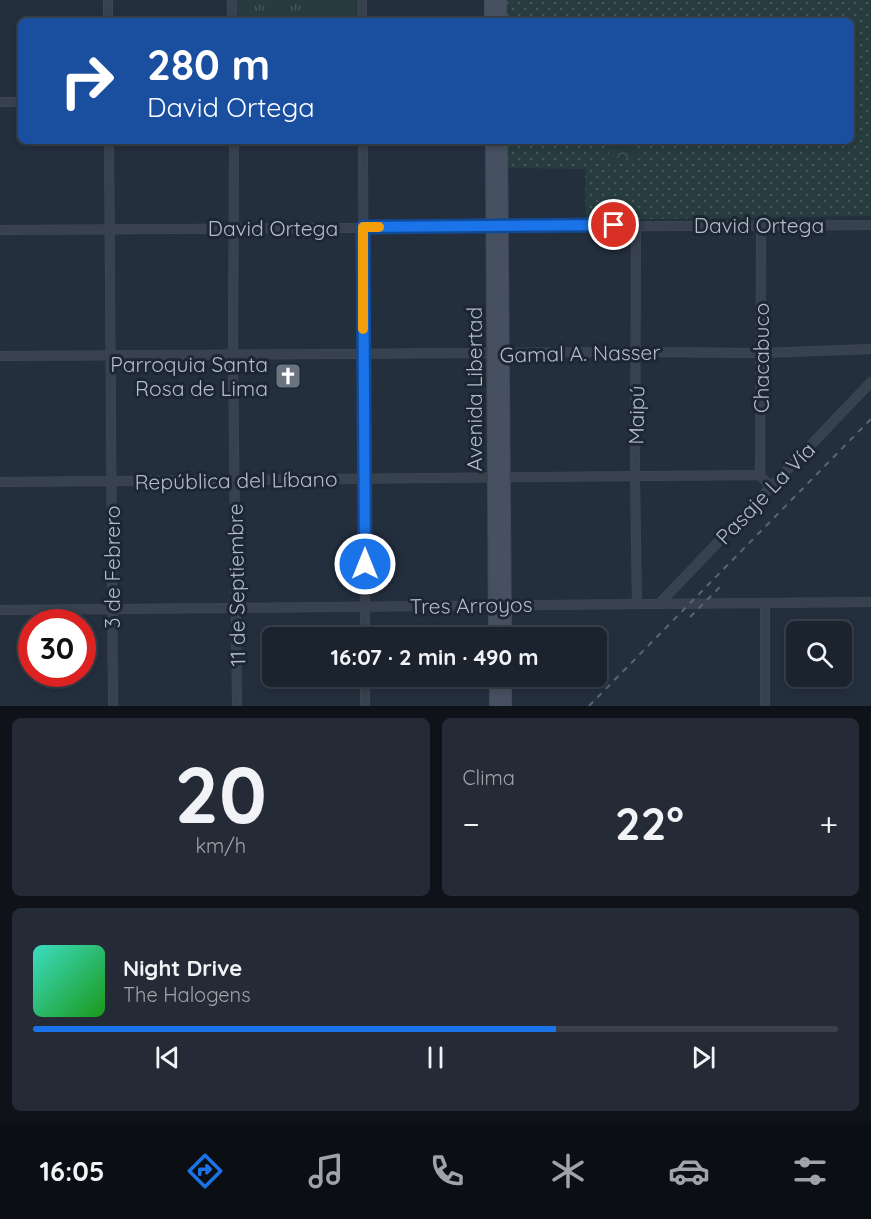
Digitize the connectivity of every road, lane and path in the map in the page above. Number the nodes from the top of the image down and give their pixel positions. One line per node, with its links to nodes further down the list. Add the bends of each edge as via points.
1 (108, 0): 6 (street)
2 (232, 0): 7 (street)
3 (362, 0): 8 (street)
4 (491, 0): 9 (main road)
5 (500, 0): 10 (main road)
6 (108, 18)
7 (232, 18)
8 (362, 18)
9 (491, 18)
10 (501, 18)
11 (0, 102): 12 (street)
12 (18, 102)
13 (109, 144): 24 (street, 3 de Febrero)
14 (234, 144): 23 (street, 11 de Septiembre)
15 (363, 144): 22 (street)
16 (492, 144): 21 (main road, Avenida Libertad)
17 (501, 144): 21 (main road, Avenida Libertad)
18 (636, 225): 19 (street, David Ortega); 21 (street, David Ortega); 27 (street, Maipú)
19 (761, 225): 20 (street, David Ortega); 28 (street, Chacabuco)
20 (871, 225)
21 (497, 226): 22 (street, David Ortega); 29 (main road, Avenida Libertad)
22 (363, 227): 23 (street, David Ortega); 31 (street)
23 (235, 228): 24 (street, David Ortega); 30 (street, 11 de Septiembre)
24 (110, 229): 25 (street, David Ortega); 33 (street, 3 de Febrero)
25 (0, 230)
26 (871, 349): 28 (street, Gamal A. Nasser)
27 (637, 352): 28 (street, Gamal A. Nasser); 29 (street, Gamal A. Nasser); 37 (street, Maipú)
28 (762, 353): 35 (street, Chacabuco)
29 (498, 354): 31 (street, Gamal A. Nasser); 36 (main road, Avenida Libertad)
30 (233, 355): 31 (street, Gamal A. Nasser); 33 (street, Gamal A. Nasser); 39 (street, 11 de Septiembre)
31 (364, 355): 38 (street)
32 (0, 356): 33 (street, Gamal A. Nasser)
33 (110, 356): 40 (street, 3 de Febrero)
34 (871, 382): 42 (street, Pasaje La Vía)
35 (760, 475): 37 (street, República del Líbano); 42 (street)
36 (499, 477): 37 (street, República del Líbano); 38 (street, República del Líbano); 47 (main road, Avenida Libertad)
37 (635, 477): 45 (street, Maipú)
38 (364, 478): 39 (street, República del Líbano); 48 (street)
39 (235, 480): 40 (street, República del Líbano); 49 (street, 11 de Septiembre)
40 (111, 481): 41 (street, República del Líbano); 50 (street, 3 de Febrero)
41 (0, 482)
42 (770, 487): 46 (street, Pasaje La Vía)
43 (871, 602): 44 (street, Tres Arroyos)
44 (765, 603): 46 (street, Tres Arroyos); 63 (street)
45 (637, 604): 46 (street, Tres Arroyos); 47 (street, Tres Arroyos)
46 (659, 604)
47 (500, 605): 48 (street, Tres Arroyos); 53 (main road, Avenida Libertad); 54 (main road, Avenida Libertad)
48 (365, 606): 49 (street, Tres Arroyos); 52 (street)
49 (236, 608): 50 (street, Tres Arroyos); 59 (street, 11 de Septiembre)
50 (112, 609): 51 (street, Tres Arroyos); 58 (street, 3 de Febrero)
51 (0, 610)
52 (365, 627)
53 (497, 627)
54 (503, 627)
55 (365, 687): 60 (street)
56 (496, 687): 61 (main road)
57 (505, 687): 62 (main road)
58 (113, 706)
59 (237, 706)
60 (365, 706)
61 (496, 706)
62 (505, 706)
63 (765, 706)

